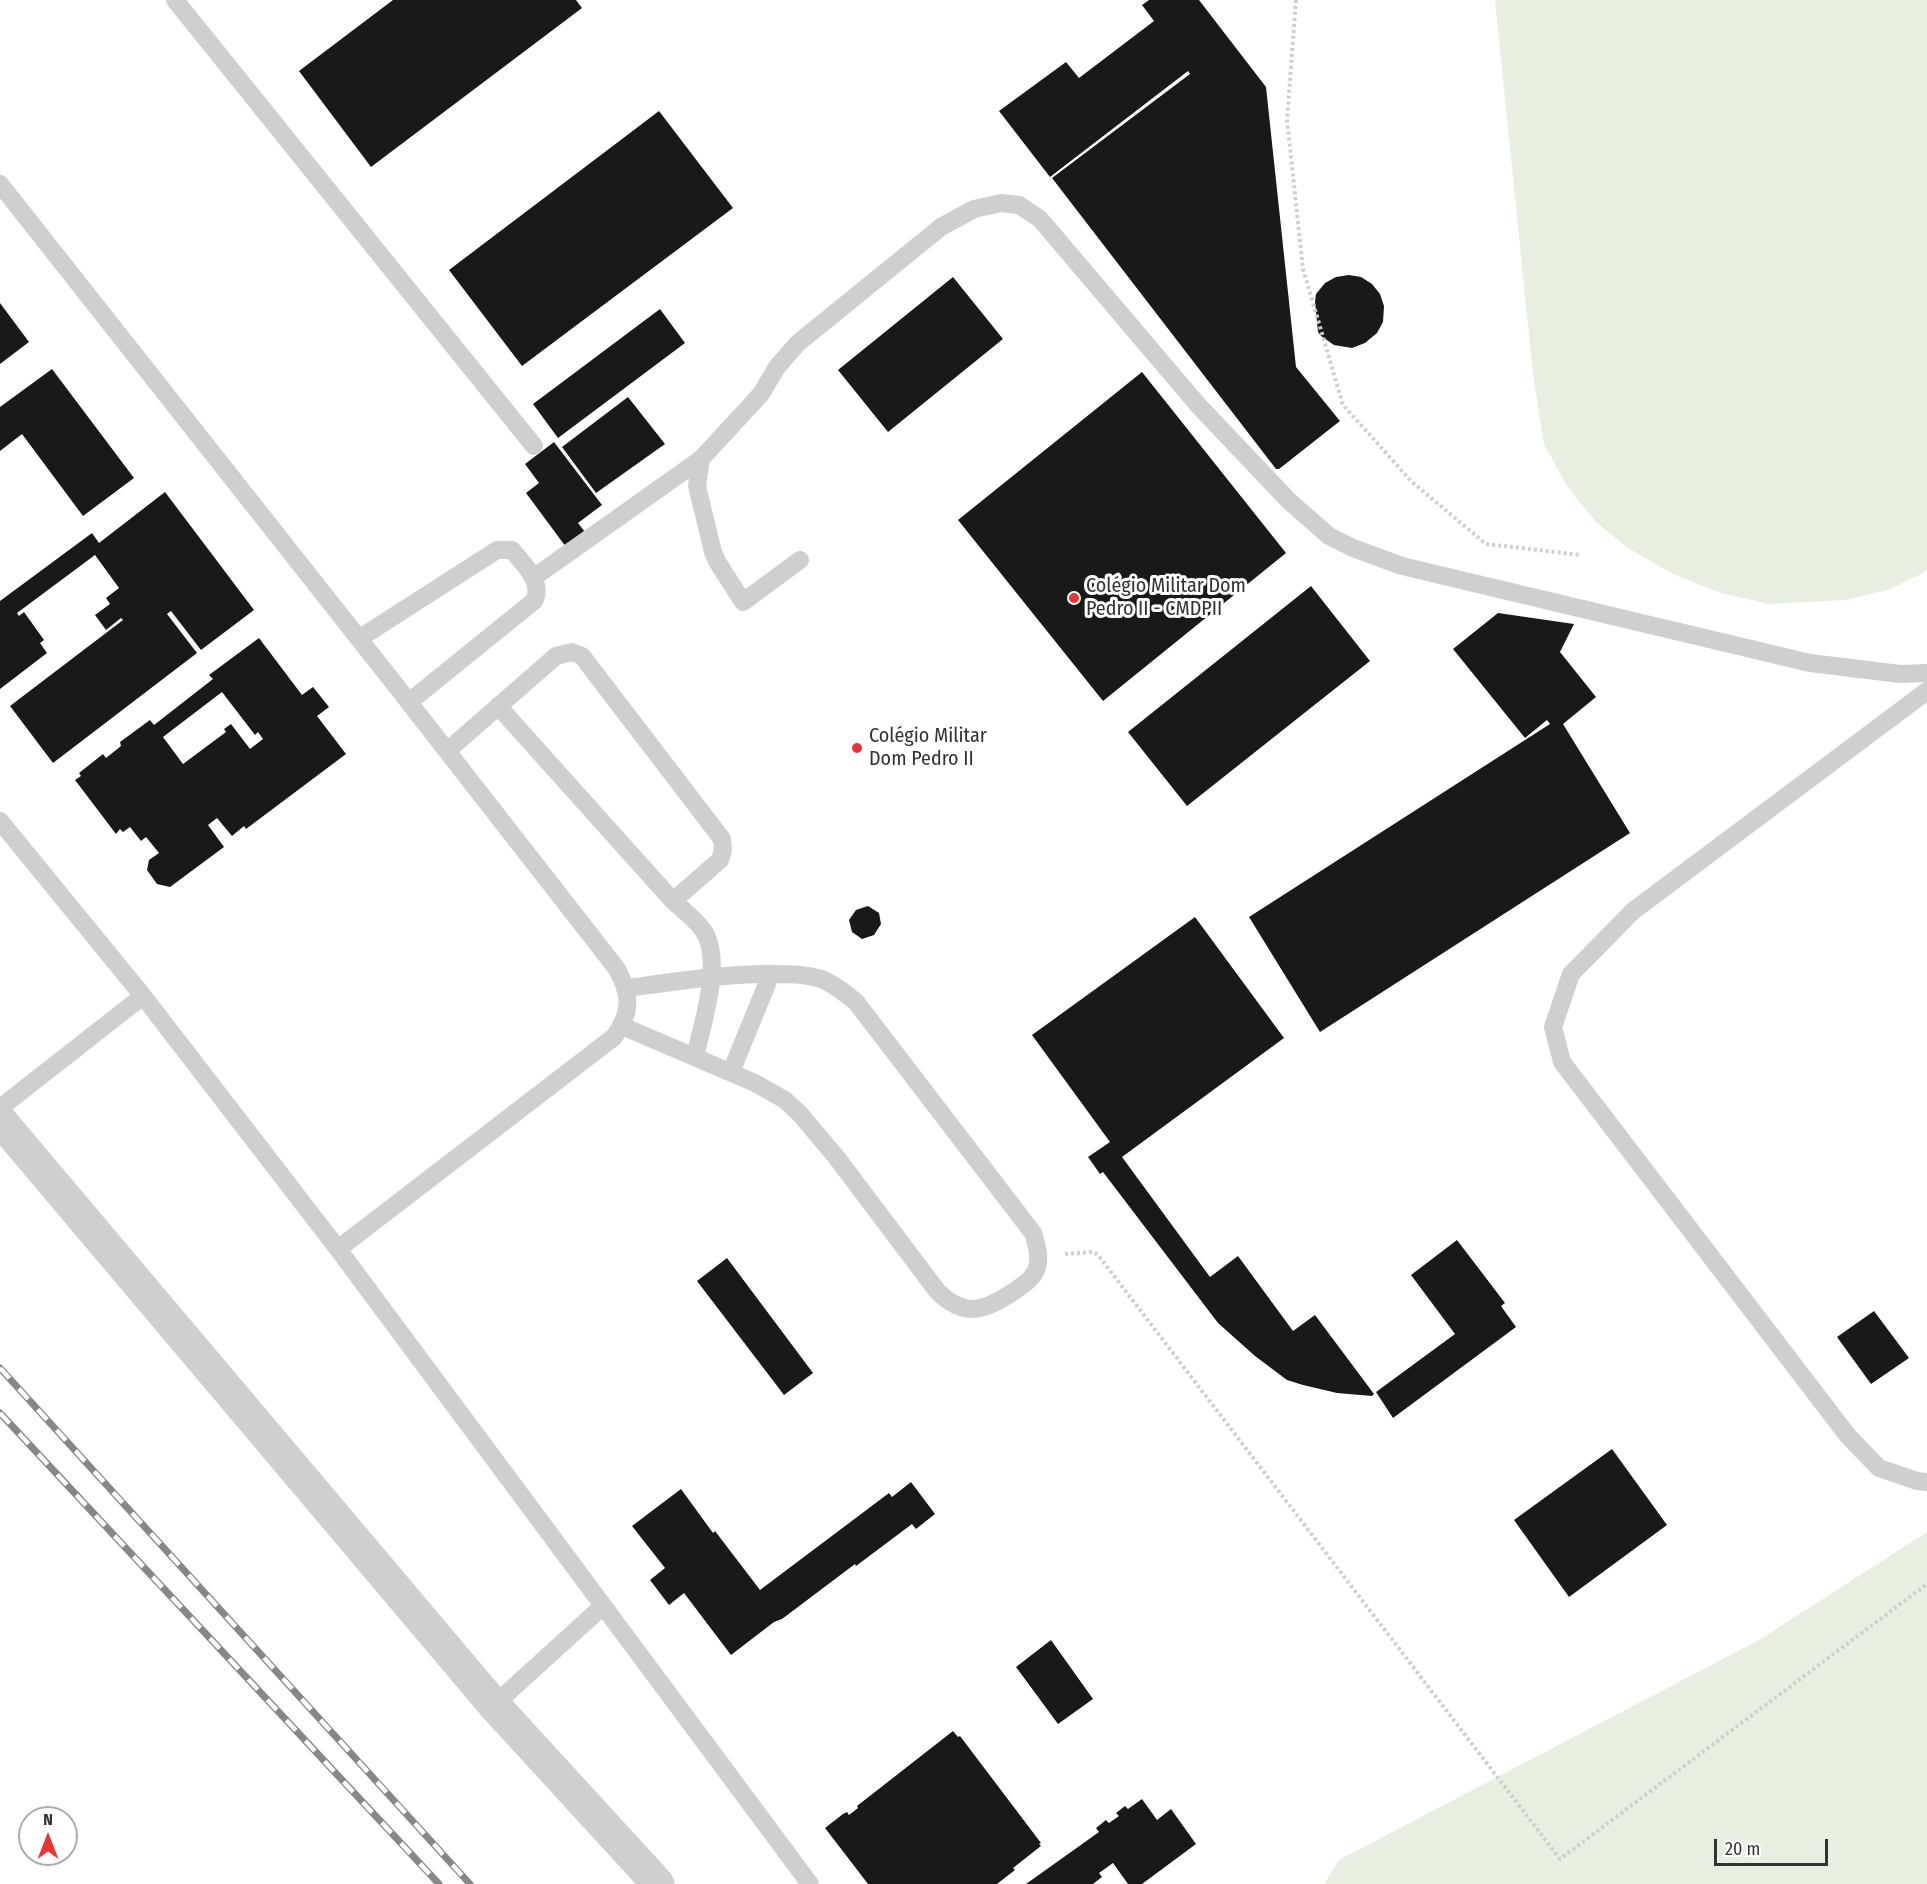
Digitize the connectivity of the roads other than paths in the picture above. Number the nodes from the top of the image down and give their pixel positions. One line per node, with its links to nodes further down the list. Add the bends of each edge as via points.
1 (175, 0): 3 (lane)
2 (0, 184): 7 (lane)
3 (534, 446)
4 (701, 459): 5 (lane, via 697,486 713,552 743,602); 6 (lane); 8 (lane, via 761,394 798,343 941,226 974,209 1001,203 1019,205 1040,219 1198,405 1289,501 1329,536 1402,566 1810,663 1900,674)
5 (800, 561)
6 (533, 578): 7 (lane, via 512,550 497,550); 10 (lane, via 537,587 534,601)
7 (360, 638): 10 (lane)
8 (1927, 673)
9 (1927, 691): 25 (lane, via 1633,911 1570,974 1553,1027 1562,1062 1848,1436 1879,1468)
10 (409, 702): 12 (lane)
11 (498, 706): 12 (lane); 14 (lane); 14 (lane, via 556,656 572,652 582,656 722,839 720,860)
12 (447, 751): 17 (lane, via 617,969)
13 (0, 821): 18 (lane)
14 (673, 901): 16 (lane, via 703,930 710,945)
15 (771, 974): 16 (lane); 21 (lane); 21 (lane, via 823,980 856,1002 1033,1233 1038,1249 1035,1273 996,1303 978,1310 950,1303 800,1114 785,1100)
16 (712, 977): 17 (lane); 20 (lane)
17 (627, 988): 19 (lane)
18 (142, 996): 22 (lane); 24 (lane)
19 (622, 1026): 20 (lane); 24 (lane, via 614,1037)
20 (695, 1057): 21 (lane)
21 (731, 1072)
22 (0, 1108)
23 (0, 1120): 27 (street)
24 (338, 1249): 26 (lane)
25 (1927, 1482)
26 (603, 1606): 27 (lane); 29 (lane)
27 (494, 1705): 28 (street)
28 (658, 1884)
29 (810, 1884)

